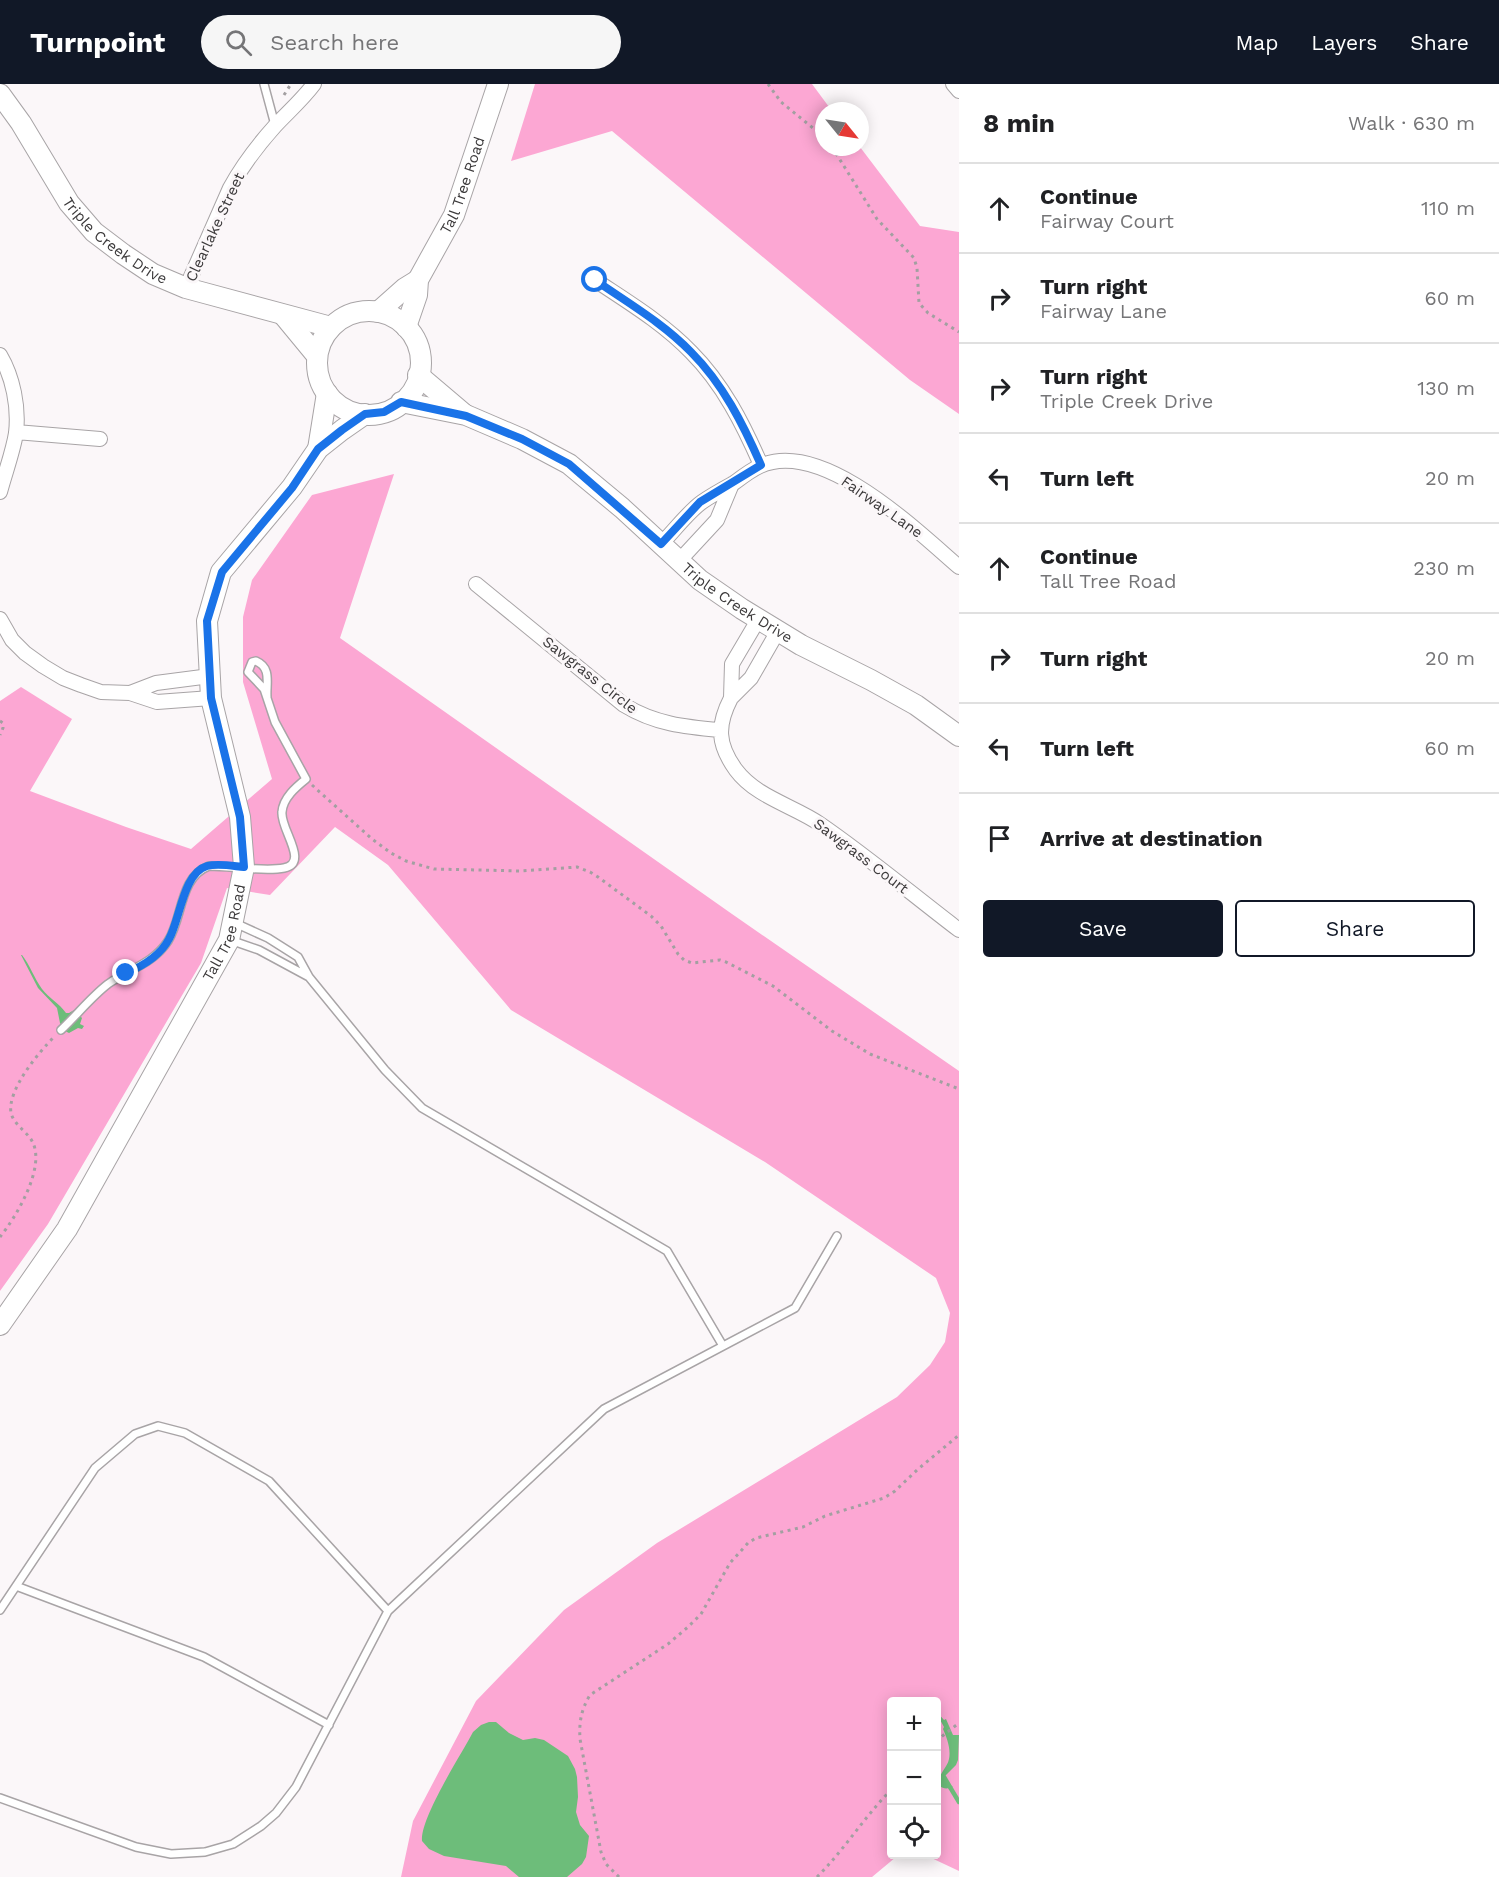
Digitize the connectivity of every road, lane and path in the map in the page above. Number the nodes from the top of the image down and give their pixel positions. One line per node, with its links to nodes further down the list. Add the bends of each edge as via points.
1 (264, 84): 8 (lane)
2 (314, 84): 8 (street, Clearlake Street)
3 (498, 84): 11 (street, Tall Tree Road, via 454,215)
4 (768, 84): 9 (path, via 781,102)
5 (953, 84): 6 (street)
6 (959, 91)
7 (0, 94): 13 (street, Triple Creek Drive, via 69,202 94,232 153,274)
8 (275, 127): 13 (street, Clearlake Street, via 246,161 230,188)
9 (815, 130)
10 (837, 156): 18 (path, via 877,219 914,258 919,303)
11 (418, 280): 14 (street, Tall Tree Road); 17 (street, Tall Tree Road)
12 (595, 280): 29 (street, via 656,321 692,352 721,388)
13 (186, 288): 15 (street, Triple Creek Drive)
14 (378, 312): 16 (street, via 353,314); 17 (street)
15 (284, 316): 16 (street, Triple Creek Drive); 20 (street)
16 (331, 327): 20 (street)
17 (406, 327): 21 (street, via 418,350)
18 (959, 332)
19 (0, 355): 26 (street, via 12,384)
20 (317, 356): 22 (street, via 318,376)
21 (418, 375): 23 (street, via 414,387); 25 (street, Triple Creek Drive)
22 (327, 393): 24 (street, via 341,406); 28 (street, Tall Tree Road)
23 (401, 402): 24 (street, via 384,412); 25 (street, Triple Creek Drive)
24 (365, 414): 28 (street, Tall Tree Road)
25 (466, 416): 32 (street, Triple Creek Drive, via 569,464)
26 (16, 432): 27 (street); 31 (street)
27 (100, 439)
28 (318, 449): 39 (street, Tall Tree Road, via 292,488 222,572 207,621)
29 (761, 465): 30 (street, Fairway Lane); 34 (street, Fairway Lane, via 807,462 842,478 889,508)
30 (732, 484): 32 (street, Fairway Lane, via 700,502); 33 (street, via 717,520)
31 (0, 492)
32 (661, 544): 33 (street, Triple Creek Drive)
33 (679, 561): 37 (street, Triple Creek Drive)
34 (959, 567)
35 (476, 584): 45 (street, Sawgrass Circle, via 639,714 656,721)
36 (0, 619): 40 (street, via 12,640 53,672 101,692)
37 (758, 620): 38 (street, Triple Creek Drive); 43 (street, via 732,664)
38 (778, 631): 43 (street, via 751,678); 47 (street, Triple Creek Drive, via 916,705)
39 (210, 676): 40 (street, via 156,683); 42 (street, Tall Tree Road)
40 (130, 693): 42 (street, via 157,702)
41 (267, 697): 41 (lane, via 248,672 252,662 264,665 267,671); 48 (lane, via 275,722)
42 (211, 698): 49 (street, Tall Tree Road, via 240,817)
43 (731, 698): 45 (street)
44 (0, 721): 46 (path)
45 (720, 730): 50 (street, Sawgrass Court, via 742,778 819,823)
46 (0, 735)
47 (959, 736)
48 (306, 779): 49 (lane, via 287,798 282,811 282,823 295,852 292,863 283,868); 56 (path, via 391,853 417,865 434,869 521,871 577,867 590,872 651,916 684,960 726,962 773,986 870,1054)
49 (244, 867): 51 (street, Tall Tree Road); 55 (lane, via 209,866 199,872 184,895 170,939 160,952 109,984)
50 (959, 930)
51 (231, 931): 52 (lane); 53 (lane); 59 (street, Tall Tree Road, via 67,1229)
52 (277, 944): 53 (lane); 54 (lane, via 298,957)
53 (270, 956): 54 (lane)
54 (309, 977): 60 (lane, via 385,1070 422,1108 667,1251)
55 (61, 1030): 58 (path, via 32,1062 14,1098 11,1112 32,1140 36,1159 29,1187)
56 (959, 1089)
57 (837, 1236): 60 (lane, via 795,1308)
58 (0, 1237)
59 (0, 1325)
60 (723, 1346): 64 (lane, via 603,1409)
61 (959, 1435): 70 (path, via 884,1498 748,1543 730,1563 688,1628 590,1695 579,1723 580,1739 601,1852)
62 (16, 1586): 63 (lane); 64 (lane, via 95,1468 135,1434 158,1426 185,1433 269,1481); 66 (lane, via 204,1657)
63 (0, 1610)
64 (388, 1611): 66 (lane)
65 (958, 1724): 67 (path)
66 (329, 1725): 69 (lane, via 296,1787 276,1814 233,1844 204,1852 171,1854 136,1847)
67 (941, 1738)
68 (887, 1793): 71 (path)
69 (0, 1798)
70 (619, 1877)
71 (817, 1877)

